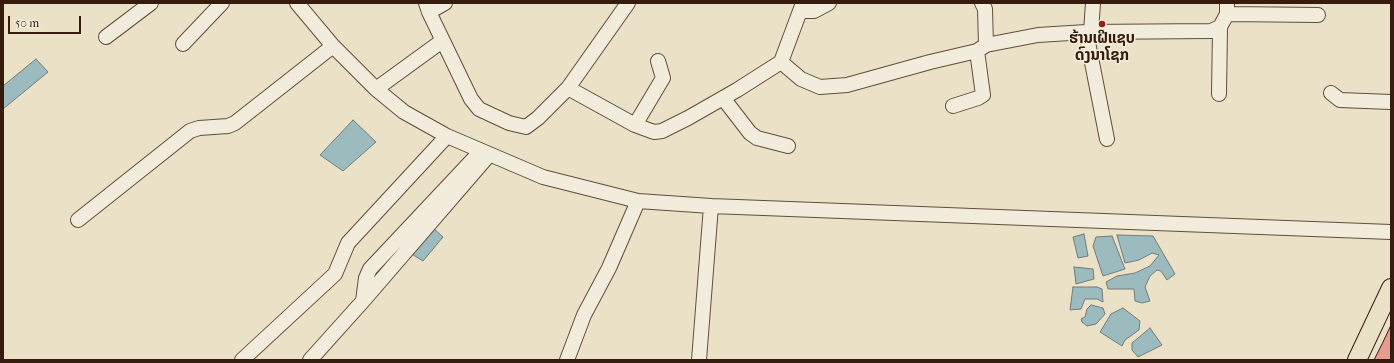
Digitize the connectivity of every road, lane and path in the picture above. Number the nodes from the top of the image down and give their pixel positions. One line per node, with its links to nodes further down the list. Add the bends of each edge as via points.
1 (151, 3): 15 (street)
2 (222, 3): 17 (street)
3 (297, 3): 18 (street)
4 (446, 3): 10 (street)
5 (628, 3): 22 (street)
6 (829, 3): 9 (street, via 814,11)
7 (982, 3): 19 (street, via 984,9)
8 (1093, 3): 14 (street)
9 (802, 7): 21 (street)
10 (428, 8): 16 (street)
11 (1227, 8): 12 (street); 13 (street)
12 (1318, 15)
13 (1220, 27): 14 (street, via 1211,31); 25 (street)
14 (1088, 32): 19 (street, via 1038,35); 31 (street)
15 (106, 37)
16 (442, 41): 22 (street, via 470,99 479,109 509,123 526,127); 23 (street)
17 (183, 44)
18 (332, 46): 23 (street); 36 (street, via 235,123 190,131)
19 (981, 48): 21 (street, via 847,85 820,87 801,79); 28 (street, via 983,95)
20 (658, 61): 29 (street, via 663,78)
21 (781, 62): 26 (street)
22 (568, 88): 29 (street)
23 (376, 89): 30 (street, via 404,112)
24 (1331, 93): 27 (street, via 1340,100)
25 (1219, 94)
26 (723, 98): 29 (street, via 662,131 654,132); 32 (street, via 750,134)
27 (1391, 102)
28 (953, 106)
29 (634, 125)
30 (447, 136): 33 (street); 39 (street, via 348,243 334,274)
31 (1107, 139)
32 (788, 146)
33 (485, 153): 34 (street, via 543,177); 40 (street, via 363,301)
34 (638, 201): 35 (street); 41 (street, via 584,315)
35 (711, 206): 37 (street); 42 (street)
36 (78, 220)
37 (1391, 232)
38 (1391, 288): 43 (main road)
39 (242, 360)
40 (310, 360)
41 (567, 360)
42 (699, 360)
43 (1357, 360)

